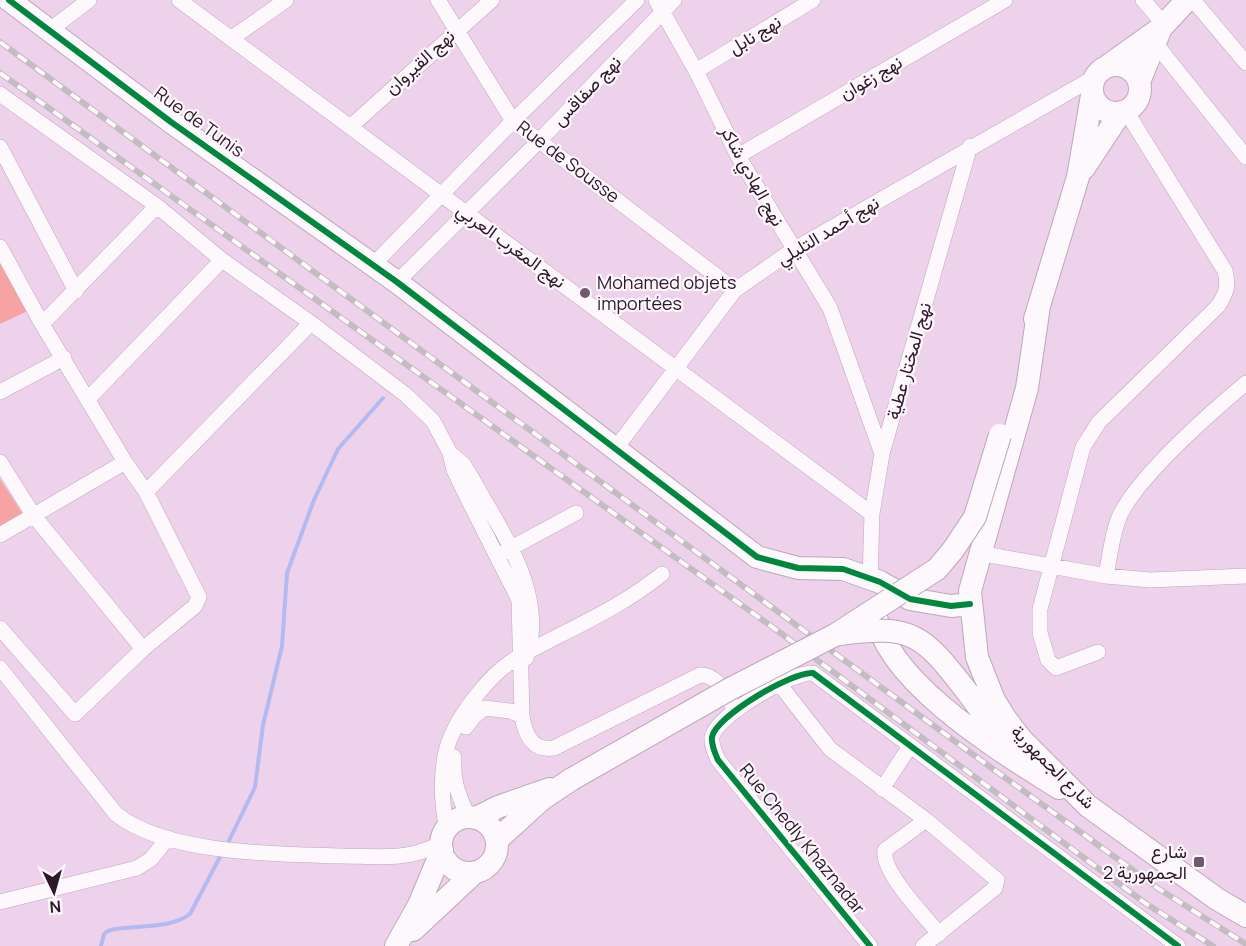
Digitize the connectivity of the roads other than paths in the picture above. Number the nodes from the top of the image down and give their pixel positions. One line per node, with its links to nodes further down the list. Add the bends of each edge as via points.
1 (9, 0): 15 (main road, Rue de Tunis)
2 (88, 0): 15 (street)
3 (179, 0): 18 (street, نهج المغرب العربي)
4 (286, 0): 18 (street)
5 (438, 0): 16 (street, Rue de Sousse)
6 (492, 0): 16 (street, نهج القيروان)
7 (637, 0): 25 (street, نهج صفاقس)
8 (674, 0): 14 (street, نهج صفاقس)
9 (813, 0): 20 (street, نهج نابل)
10 (1005, 0): 30 (street, نهج زغوان)
11 (1143, 0): 17 (street)
12 (1187, 0): 17 (main road)
13 (1192, 0): 19 (street)
14 (659, 6): 20 (street, نهج الهادي شاكر); 27 (street, نهج صفاقس)
15 (50, 30): 39 (main road, Rue de Tunis, via 171,122)
16 (456, 30): 25 (street, Rue de Sousse); 26 (street, نهج القيروان)
17 (1160, 32): 21 (main road); 22 (main road); 31 (street)
18 (232, 38): 26 (street, نهج المغرب العربي)
19 (1246, 63)
20 (696, 71): 30 (street, نهج الهادي شاكر)
21 (1099, 79): 22 (main road, via 1117,64 1131,70); 24 (main road, via 1100,107 1114,113); 28 (street, نهج أحمد التليلي); 32 (main road)
22 (1139, 82): 24 (main road, via 1136,102)
23 (3, 101): 34 (street)
24 (1123, 111): 32 (main road); 63 (street, via 1225,271 1226,294 1090,434)
25 (513, 121): 27 (street, Rue de Sousse); 33 (street, نهج صفاقس)
26 (350, 127): 33 (street, نهج المغرب العربي)
27 (540, 140): 35 (street, نهج صفاقس); 42 (street, Rue de Sousse)
28 (970, 146): 37 (street, نهج أحمد التليلي); 53 (street, نهج المختار عطية)
29 (0, 147): 43 (street)
30 (738, 156): 37 (street, نهج الهادي شاكر)
31 (1246, 157)
32 (1078, 177): 44 (main road)
33 (441, 195): 35 (street, نهج المغرب العربي); 39 (street, نهج صفاقس)
34 (157, 206): 38 (street); 43 (street)
35 (465, 212): 41 (street, نهج صفاقس); 48 (street, نهج المغرب العربي)
36 (0, 247): 40 (street)
37 (793, 250): 42 (street, نهج أحمد التليلي); 53 (street, نهج الهادي شاكر, via 836,320)
38 (222, 260): 45 (street); 51 (street)
39 (374, 265): 41 (main road, Rue de Tunis)
40 (6, 271): 46 (street)
41 (397, 282): 52 (main road, Rue de Tunis)
42 (735, 290): 48 (street, نهج أحمد التليلي)
43 (76, 291): 46 (street)
44 (1039, 306): 62 (main road, شارع الجمهورية, via 1027,388); 70 (main road, bridge, via 975,517 937,569)
45 (312, 323): 56 (street); 61 (street, via 426,412 450,453 464,465)
46 (42, 324): 47 (street)
47 (64, 358): 50 (street); 51 (street)
48 (676, 367): 52 (street, نهج أحمد التليلي); 58 (street, نهج المغرب العربي)
49 (1246, 383): 65 (street, via 1173,452 1128,502 1116,526)
50 (0, 392)
51 (88, 399): 55 (street)
52 (616, 448): 67 (main road, Rue de Tunis, via 757,557 798,568 843,569)
53 (882, 454): 58 (street, نهج المختار عطية)
54 (0, 462): 59 (street)
55 (125, 462): 56 (street); 59 (street)
56 (146, 492): 71 (street, via 199,597 195,606)
57 (576, 513): 61 (street)
58 (872, 514): 67 (street, نهج المختار عطية)
59 (34, 516): 60 (street); 71 (street)
60 (0, 534)
61 (503, 553): 73 (street, via 522,573 532,604)
62 (979, 553): 63 (street); 68 (main road, شارع الجمهورية)
63 (1050, 566): 65 (street); 72 (street, via 1039,624 1048,660 1061,667)
64 (662, 574): 73 (street, via 615,608)
65 (1106, 576): 66 (street, via 1150,580)
66 (1246, 576)
67 (870, 579): 68 (main road, Rue de Tunis, via 910,599 930,603); 79 (main road, via 881,636 899,666 933,700)
68 (970, 597): 82 (main road, شارع الجمهورية, via 977,657 994,700 1021,739)
69 (0, 628): 71 (street, via 75,714)
70 (835, 635): 79 (main road, bridge, via 882,629 911,634 937,652); 80 (main road, bridge)
71 (143, 649)
72 (1098, 652)
73 (523, 660): 77 (street); 87 (street, via 482,688 445,754)
74 (0, 668): 85 (street, via 116,814 132,827)
75 (780, 685): 76 (street); 78 (street, via 801,674 813,673); 81 (street, via 831,749)
76 (735, 710): 77 (street, via 717,681 705,675 554,748 533,744); 93 (street, Rue Chedly Khaznadar, via 712,737 718,760)
77 (522, 716): 83 (street, via 485,708 474,715 461,734 453,774 457,792)
78 (910, 746): 81 (street); 95 (street)
79 (1020, 764): 82 (main road)
80 (564, 783): 83 (main road); 86 (main road)
81 (882, 789): 84 (street)
82 (1088, 806): 90 (main road, شارع الجمهورية)
83 (472, 818): 86 (main road, via 486,822); 87 (main road, via 455,821)
84 (926, 820): 91 (street, via 885,850 884,856 888,870); 91 (street, via 997,880 995,888)
85 (168, 838): 87 (street, via 238,851 359,856 415,854); 89 (street, via 151,859 137,867)
86 (497, 840): 88 (main road, via 492,861)
87 (443, 841): 88 (main road, via 445,860 453,868); 92 (main road, via 419,906)
88 (474, 873): 92 (main road)
89 (0, 902)
90 (1246, 916)
91 (939, 933): 94 (street)
92 (397, 946)
93 (870, 946)
94 (923, 946)
95 (1178, 946)

